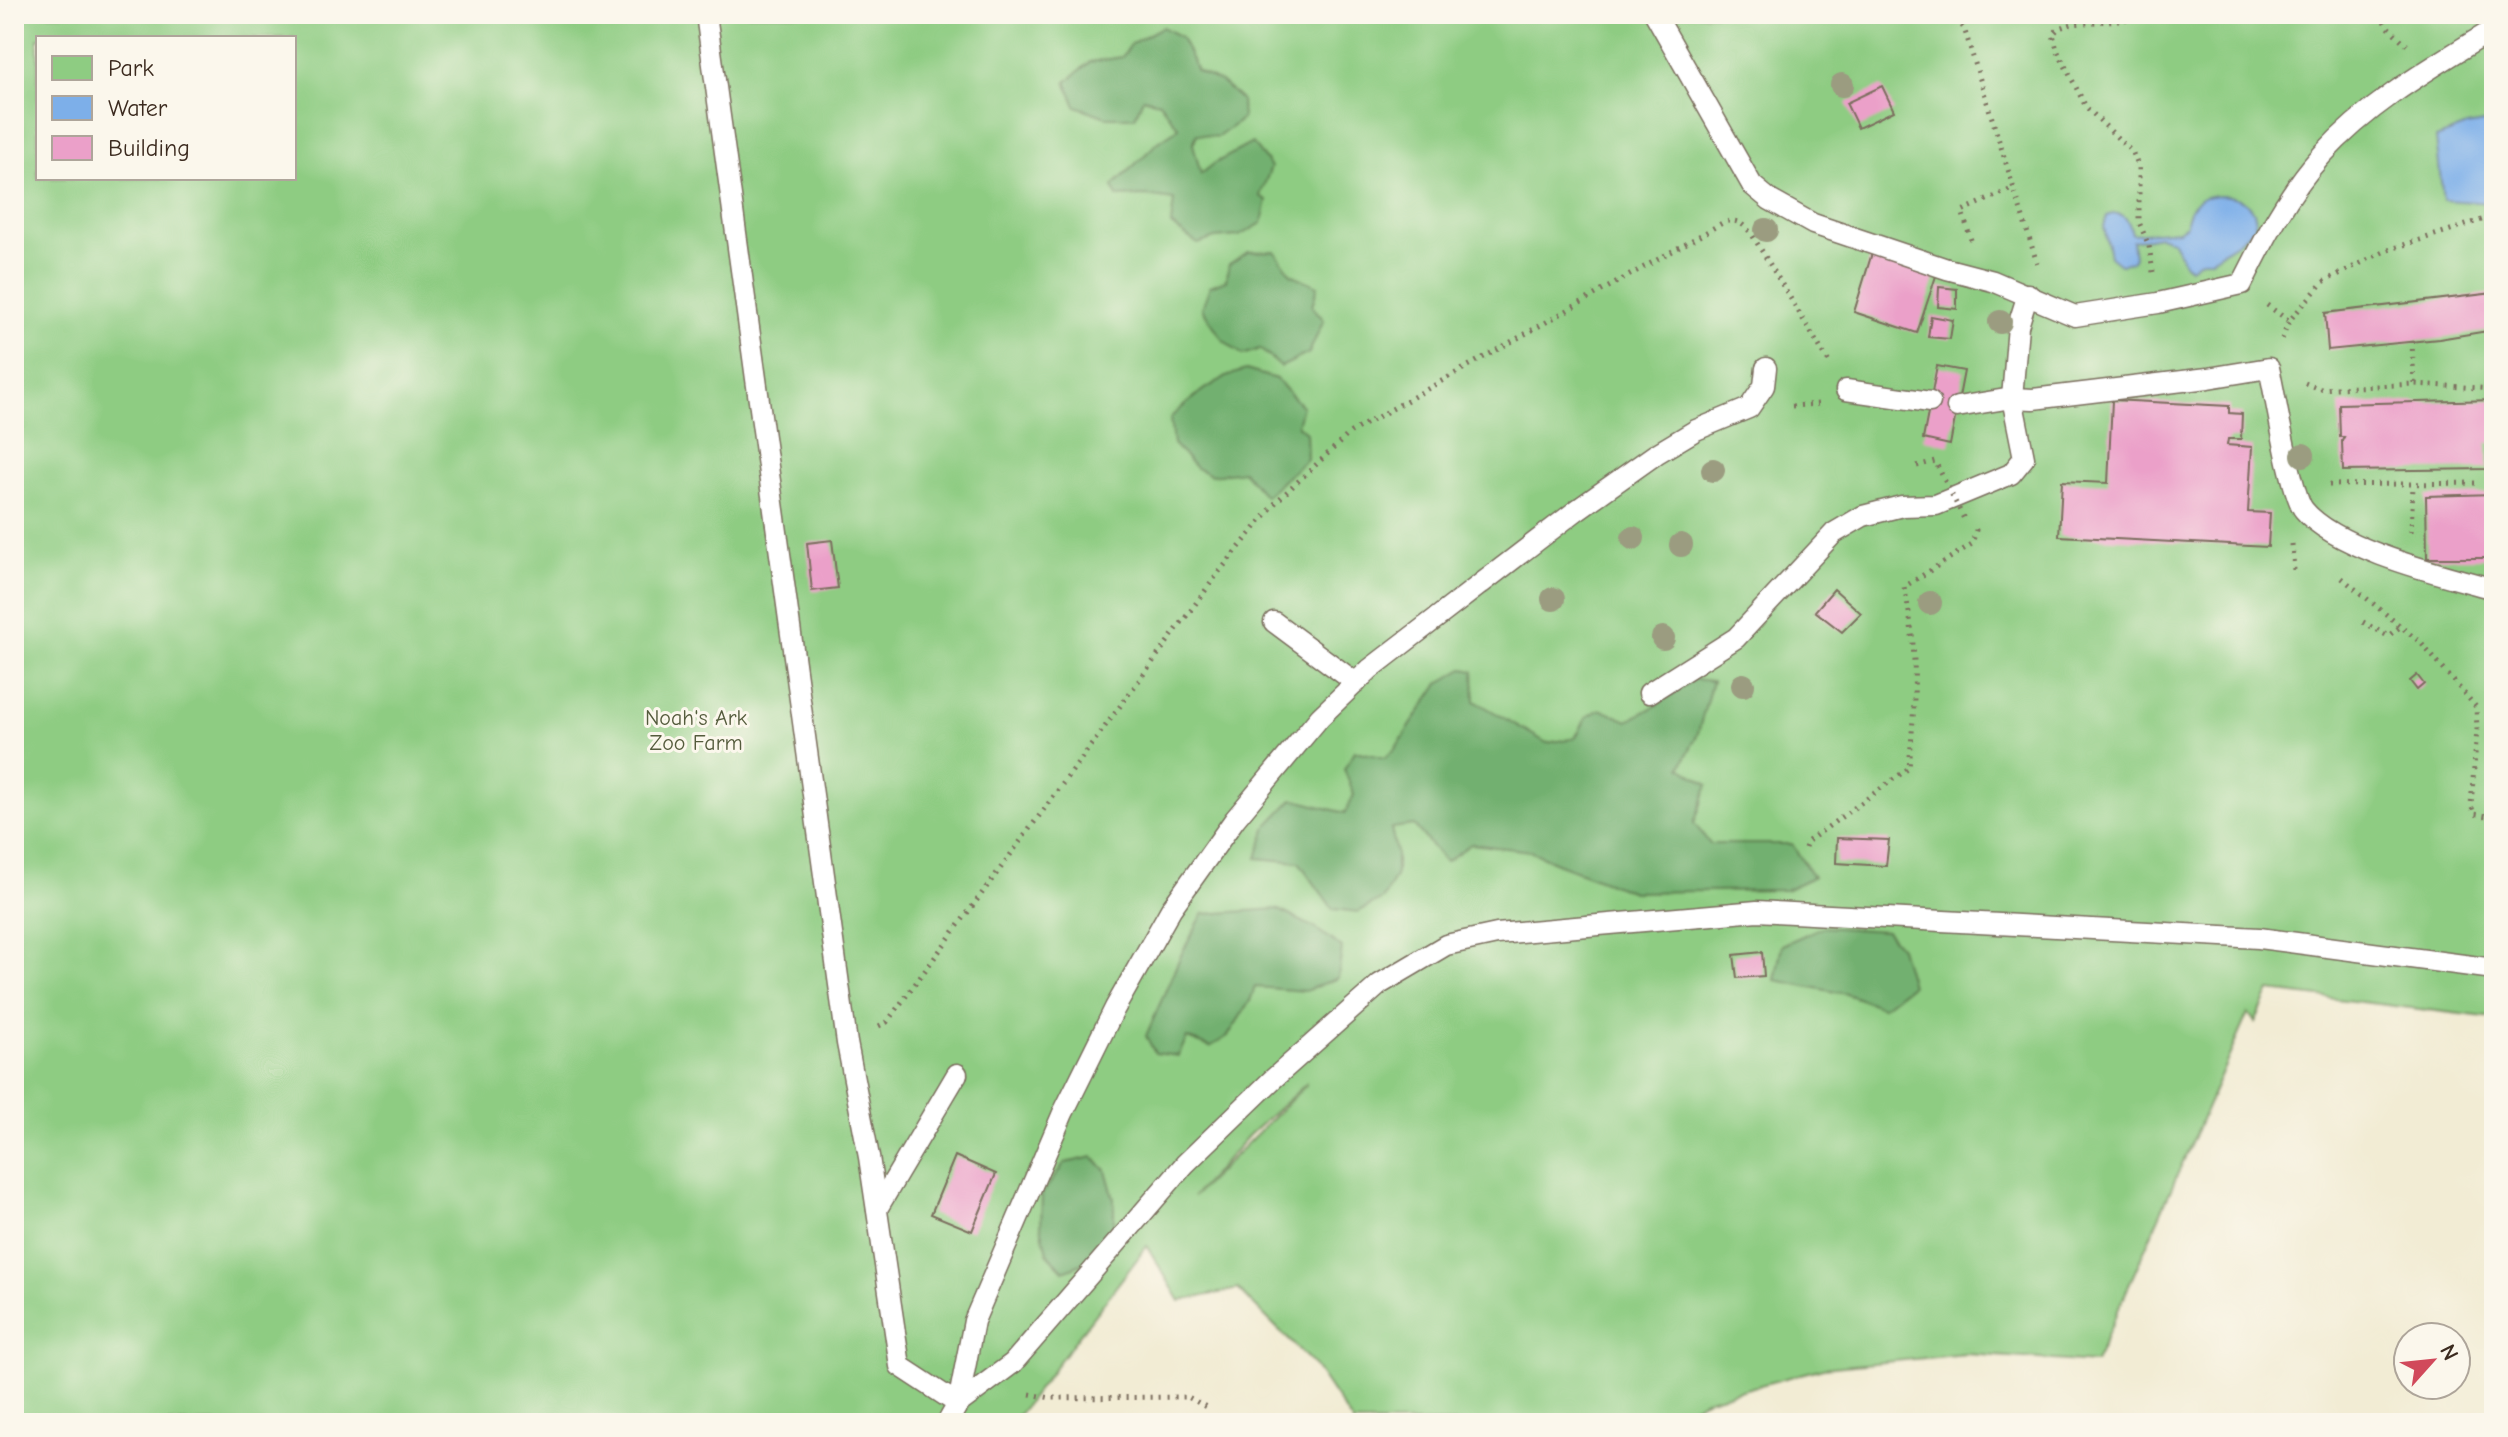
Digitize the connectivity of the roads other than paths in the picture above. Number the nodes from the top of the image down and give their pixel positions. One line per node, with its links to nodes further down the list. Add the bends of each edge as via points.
1 (706, 14): 16 (lane, via 847,1043)
2 (1655, 14): 4 (lane, via 1752,185 1770,200 1813,224)
3 (2494, 29): 4 (lane, via 2341,135 2296,189 2242,284 2075,316)
4 (2028, 294): 7 (lane, via 2018,326)
5 (1766, 368): 12 (lane, via 1764,386 1749,408 1656,454)
6 (1846, 390): 8 (lane)
7 (2012, 398): 9 (lane); 10 (lane, via 2269,368 2302,509 2329,531 2410,566); 13 (lane, via 2024,458 2011,474 1936,505 1902,506 1863,516 1834,533 1736,638)
8 (1930, 402)
9 (1957, 407)
10 (2494, 589)
11 (1274, 622): 12 (lane)
12 (1356, 683): 17 (lane, via 1310,728 1235,819 1171,909 1115,1008 1063,1113 974,1321)
13 (1649, 693)
14 (2494, 969): 17 (lane, via 2259,938 1757,911 1497,934 1446,945 1380,984 1273,1079 1185,1164 1013,1363)
15 (957, 1074): 16 (lane)
16 (877, 1209): 17 (lane, via 900,1366)
17 (958, 1404): 18 (lane)
18 (947, 1423)

